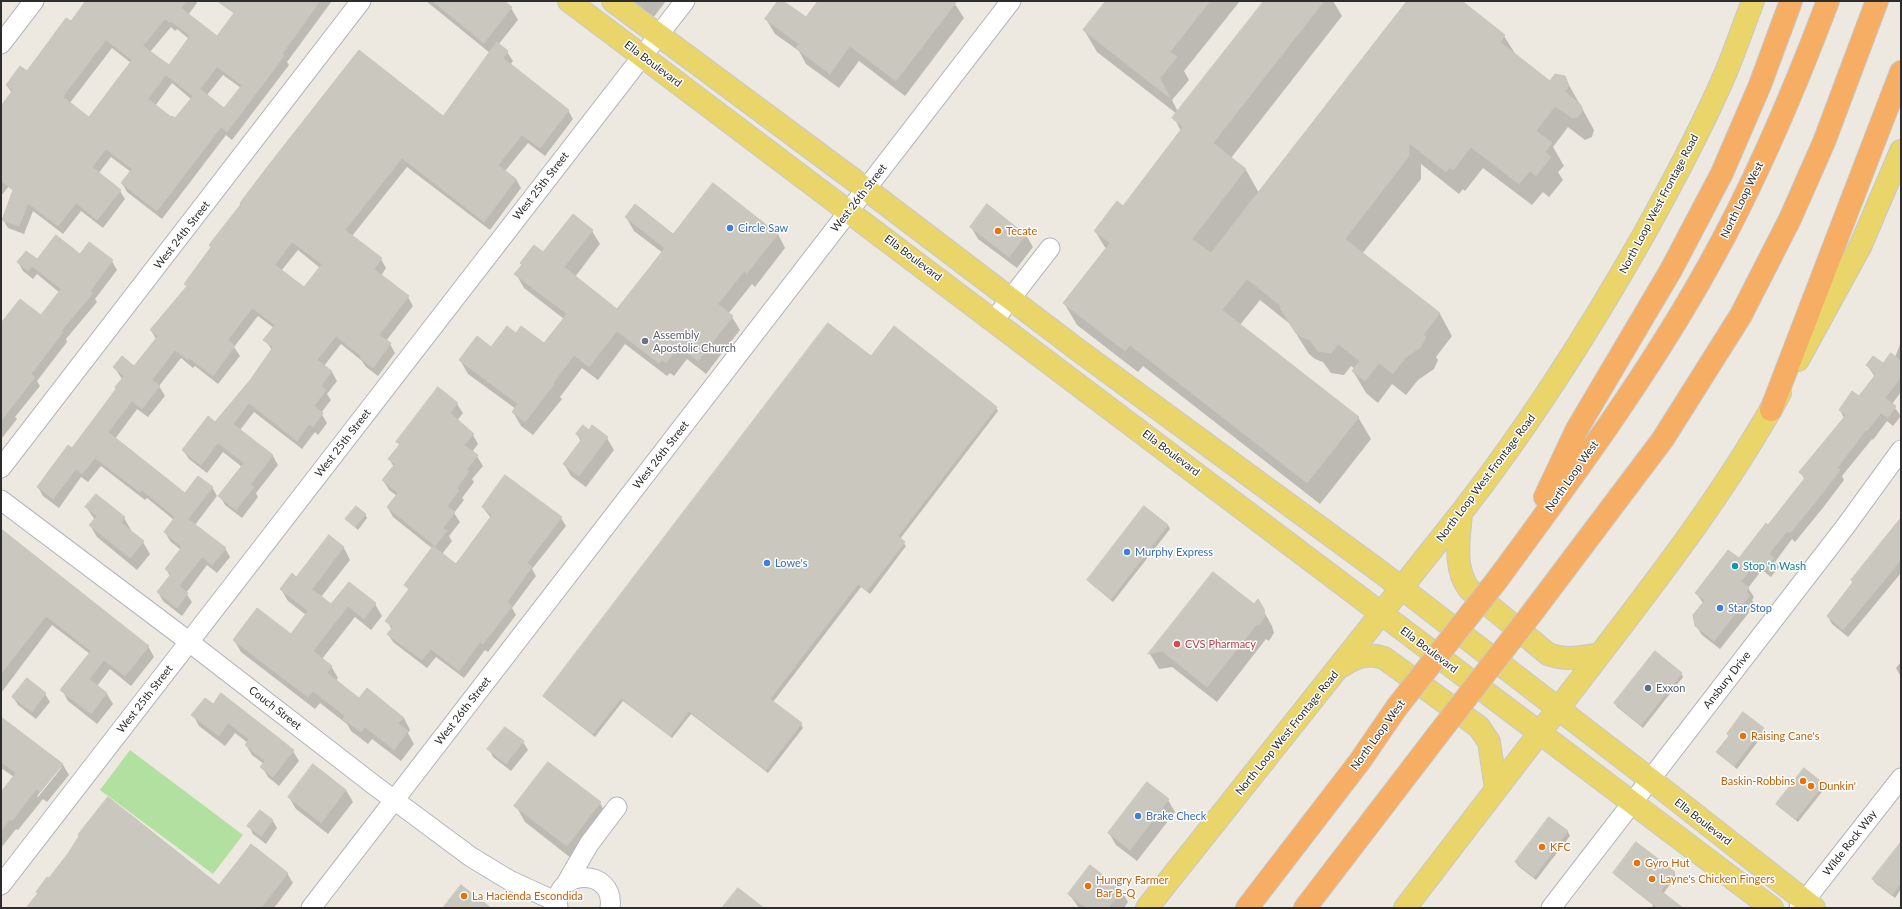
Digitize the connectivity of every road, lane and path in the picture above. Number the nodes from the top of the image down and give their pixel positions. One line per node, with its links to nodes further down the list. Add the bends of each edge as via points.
1 (34, 1): 12 (street)
2 (361, 1): 23 (street, West 24th Street)
3 (569, 1): 13 (main road, Ella Boulevard)
4 (613, 1): 11 (main road, Ella Boulevard)
5 (685, 1): 11 (street, West 25th Street)
6 (1011, 1): 16 (street, West 26th Street)
7 (1753, 1): 25 (main road, North Loop West Frontage Road, via 1726,71 1686,158 1602,308 1536,411)
8 (1791, 1): 26 (highway, via 1760,85 1722,174 1671,270 1577,430)
9 (1828, 1): 26 (highway, North Loop West, via 1799,80 1710,264 1650,363)
10 (1877, 1): 48 (highway, bridge, via 1824,142 1790,219 1741,315 1663,439)
11 (658, 35): 13 (street, West 25th Street); 16 (main road, Ella Boulevard)
12 (1, 44)
13 (642, 56): 17 (main road, Ella Boulevard); 29 (street, West 25th Street)
14 (1901, 72): 21 (highway)
15 (1901, 151): 21 (main road, via 1860,247)
16 (866, 189): 17 (street, West 26th Street); 19 (main road, Ella Boulevard)
17 (850, 210): 20 (main road, Ella Boulevard); 37 (street, West 26th Street)
18 (1050, 248): 19 (street)
19 (1010, 299): 20 (street); 27 (main road, Ella Boulevard)
20 (994, 320): 28 (main road, Ella Boulevard)
21 (1771, 410): 30 (main road, via 1701,519)
22 (1901, 450): 35 (street, Ansbury Drive, via 1845,527)
23 (1, 468)
24 (1, 500): 29 (street, Couch Street)
25 (1461, 513): 27 (main road, North Loop West Frontage Road); 30 (main road, via 1459,565 1469,589 1548,654 1577,658)
26 (1520, 549): 47 (highway, North Loop West, bridge, via 1397,707 1360,761)
27 (1402, 589): 28 (main road, North Loop West Frontage Road); 32 (main road, Ella Boulevard)
28 (1381, 614): 31 (main road, North Loop West Frontage Road); 33 (main road, Ella Boulevard)
29 (189, 642): 37 (street, Couch Street); 41 (street, West 25th Street)
30 (1600, 654): 32 (main road)
31 (1339, 668): 36 (main road, via 1359,656 1372,654 1384,658 1472,722 1484,733 1489,742); 46 (main road, North Loop West Frontage Road)
32 (1558, 709): 33 (main road); 35 (main road, Ella Boulevard)
33 (1539, 733): 36 (main road); 38 (main road, Ella Boulevard)
34 (1901, 778): 43 (street, Wilde Rock Way)
35 (1650, 780): 38 (street, Ansbury Drive); 43 (main road, Ella Boulevard)
36 (1496, 789): 49 (main road)
37 (394, 800): 42 (street, Couch Street, via 471,857); 44 (street, West 26th Street)
38 (1633, 803): 50 (street, Ansbury Drive); 51 (main road, Ella Boulevard)
39 (617, 807): 40 (street, via 589,844)
40 (568, 882): 42 (street, via 560,891); 45 (street, via 578,877 589,877 600,882 608,890)
41 (1, 885)
42 (557, 905)
43 (1806, 906)
44 (311, 908)
45 (610, 908)
46 (1146, 908)
47 (1247, 908)
48 (1305, 908)
49 (1405, 908)
50 (1551, 908)
51 (1772, 908)

